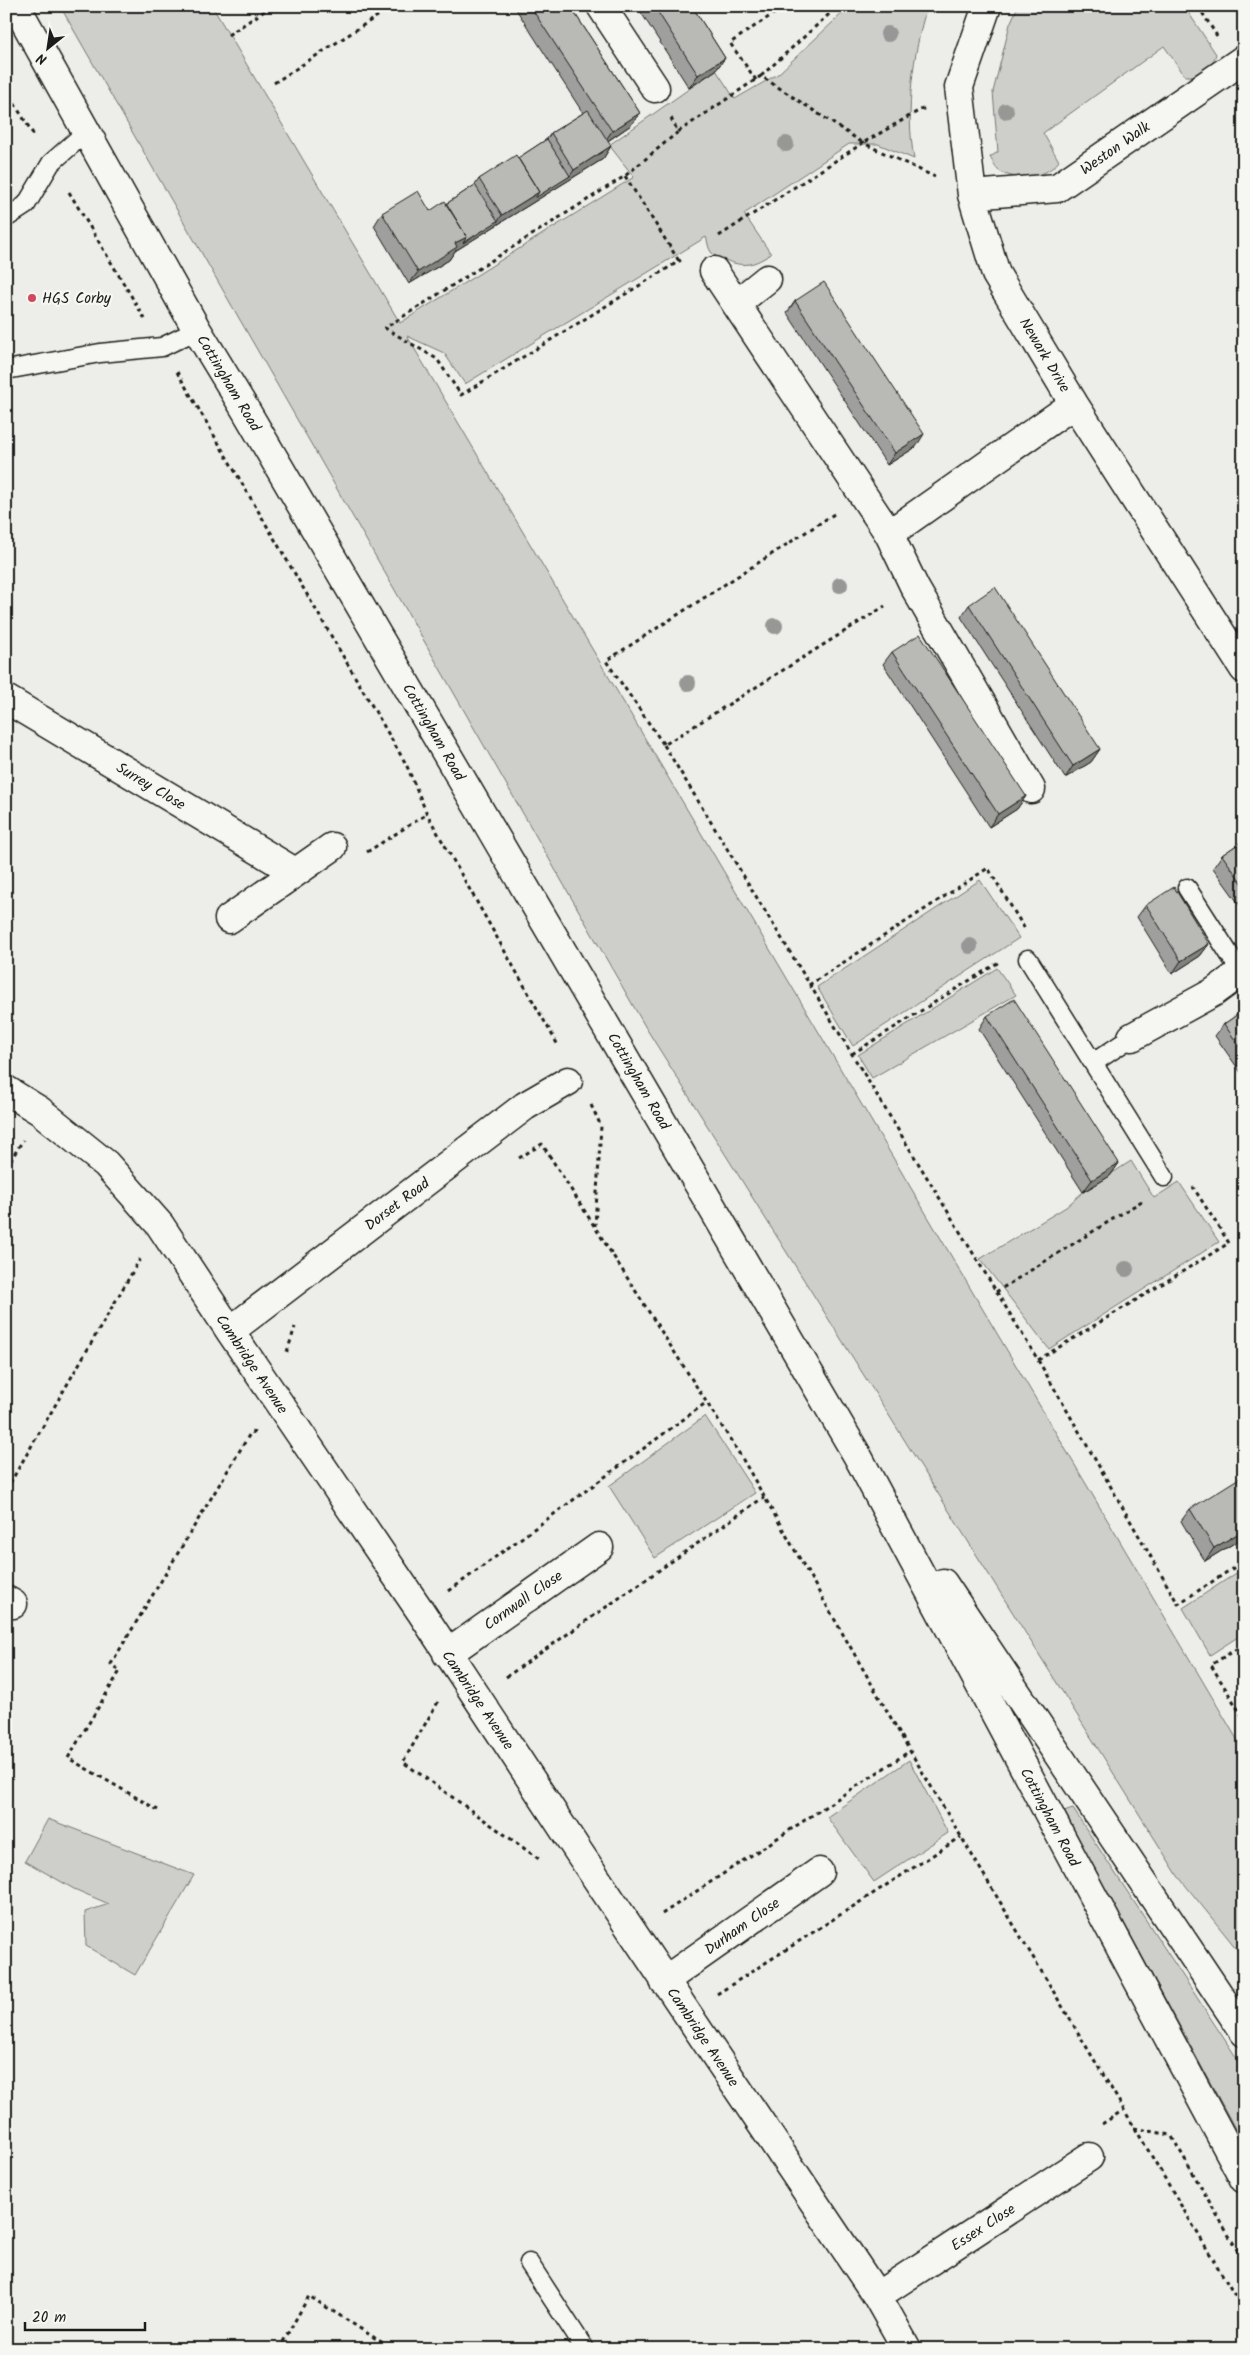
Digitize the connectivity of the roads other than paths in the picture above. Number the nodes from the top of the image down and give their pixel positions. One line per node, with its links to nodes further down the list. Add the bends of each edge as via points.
1 (16, 6): 6 (main road, Cottingham Road)
2 (601, 6): 5 (main road)
3 (987, 6): 7 (main road, Newark Drive, via 960,87)
4 (1244, 59): 7 (main road, Weston Walk, via 1057,188)
5 (656, 88)
6 (86, 133): 8 (lane, via 51,163 26,205); 12 (main road, Cottingham Road)
7 (972, 194): 14 (main road, Newark Drive, via 996,274)
8 (6, 218)
9 (714, 271): 11 (main road)
10 (767, 279): 11 (main road)
11 (736, 304): 15 (main road)
12 (196, 330): 13 (lane, via 162,347 100,353); 31 (main road, Cottingham Road)
13 (6, 370)
14 (1074, 404): 15 (main road); 16 (main road, Newark Drive)
15 (889, 534): 18 (main road, via 915,588)
16 (1244, 669)
17 (6, 699): 20 (main road, Surrey Close)
18 (1031, 789)
19 (332, 847): 20 (main road)
20 (295, 872): 22 (main road)
21 (1187, 888): 24 (lane)
22 (229, 919)
23 (1028, 959): 26 (lane)
24 (1243, 973): 25 (main road)
25 (1132, 1037): 26 (lane)
26 (1093, 1063): 29 (lane)
27 (568, 1081): 30 (main road, Dorset Road, via 525,1106)
28 (6, 1090): 30 (main road, Cambridge Avenue, via 40,1111 106,1164 160,1225)
29 (1166, 1181)
30 (230, 1332): 33 (main road, Cambridge Avenue, via 422,1612)
31 (857, 1455): 36 (main road, Cottingham Road); 38 (main road, Cottingham Road)
32 (598, 1547): 33 (main road, Cornwall Close)
33 (452, 1661): 35 (main road, Cambridge Avenue)
34 (819, 1872): 35 (main road, Durham Close)
35 (664, 1981): 40 (main road, Cambridge Avenue)
36 (1244, 2032)
37 (1090, 2157): 40 (main road, Essex Close)
38 (1244, 2179)
39 (529, 2263): 41 (lane)
40 (877, 2296): 42 (main road, Cambridge Avenue)
41 (586, 2349)
42 (907, 2349)

